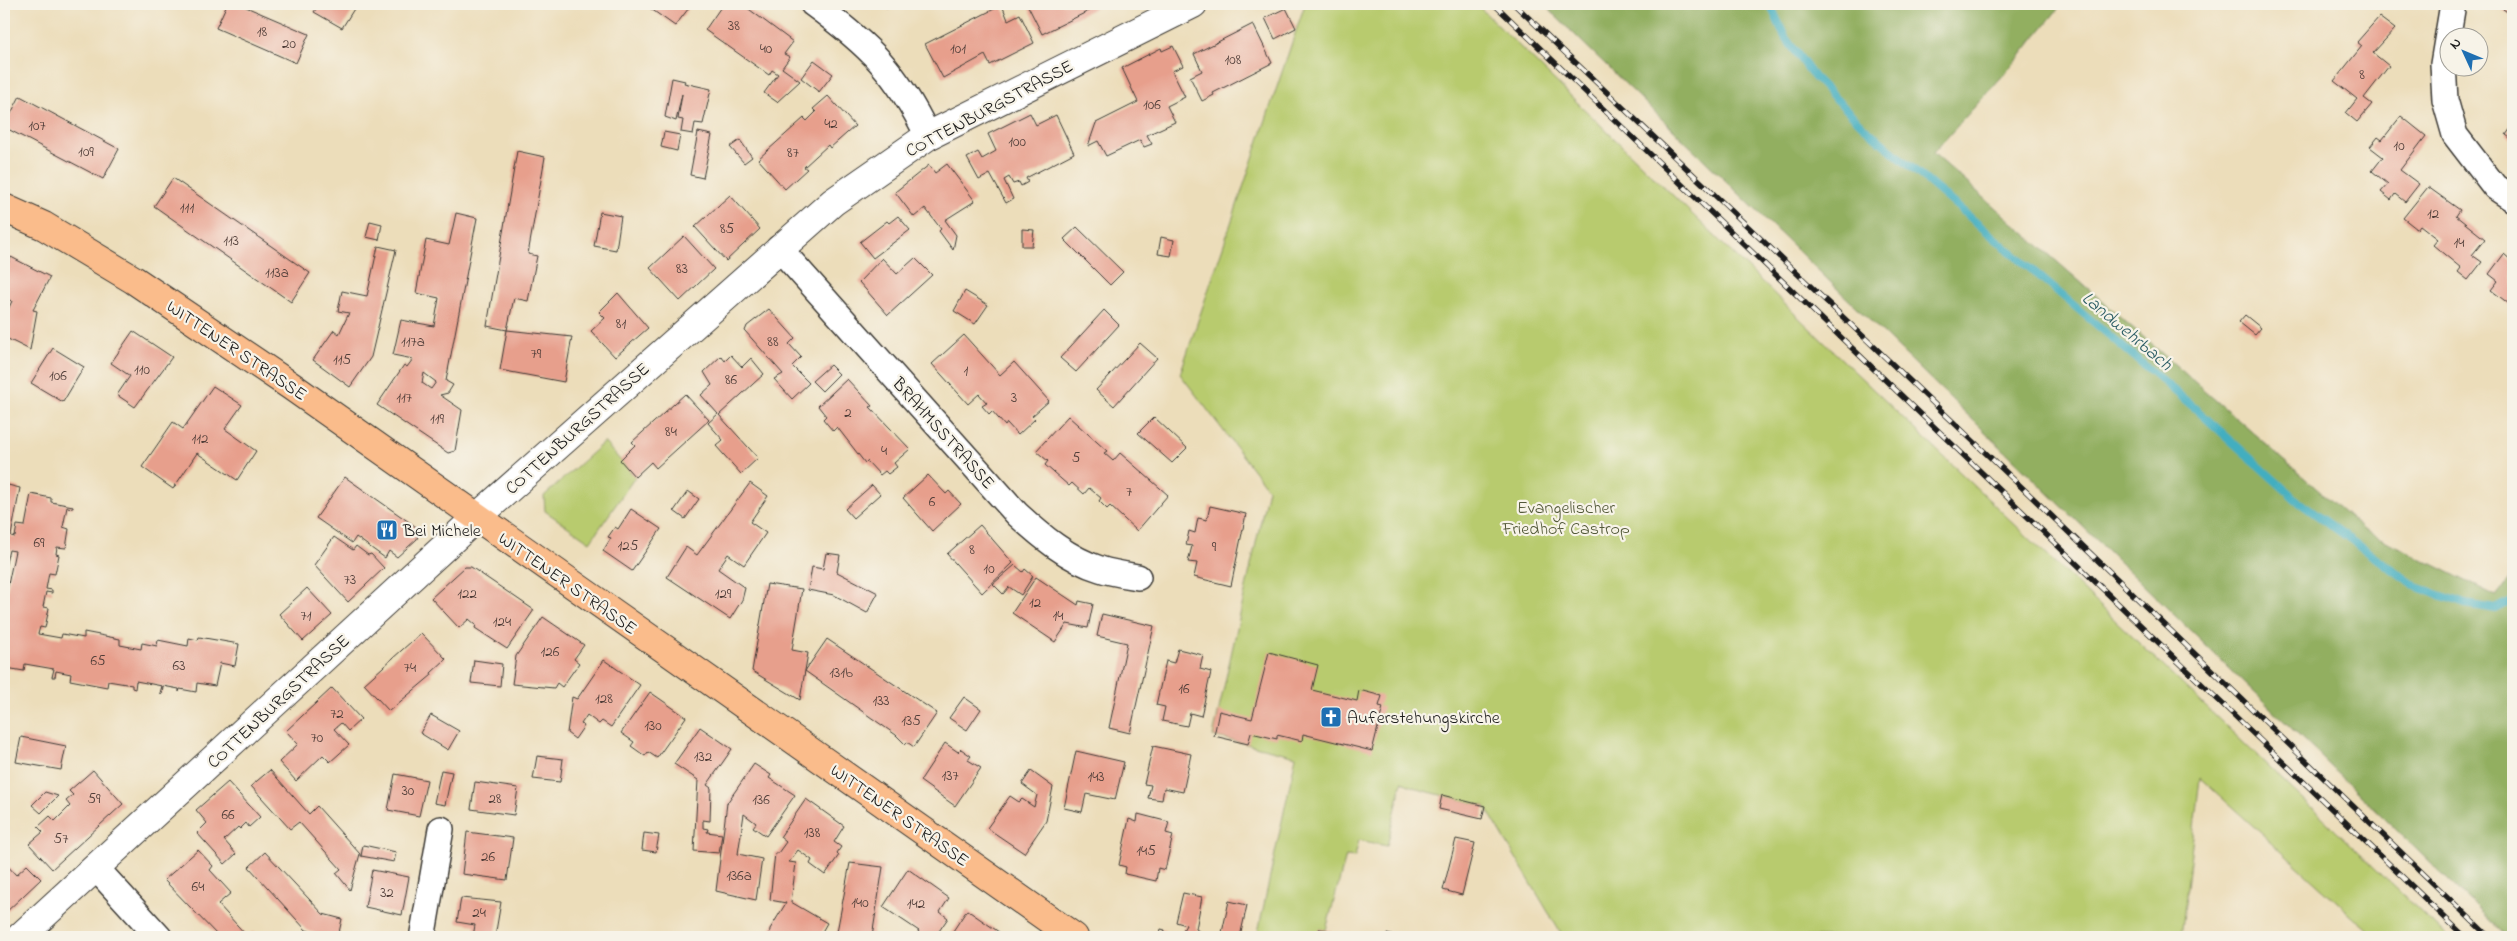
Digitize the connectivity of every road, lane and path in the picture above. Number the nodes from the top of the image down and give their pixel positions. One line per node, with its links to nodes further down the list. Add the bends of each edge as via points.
1 (813, 4): 4 (street, via 874,53 915,109)
2 (1193, 4): 4 (street, COTTENBURGSTRASSE)
3 (2454, 4): 5 (street, via 2443,64 2445,100 2455,135 2495,187)
4 (928, 136): 7 (street, COTTENBURGSTRASSE, via 833,202)
5 (2513, 199)
6 (4, 208): 8 (main road, WITTENER STRASSE, via 44,226 134,280 291,386)
7 (779, 248): 8 (street, COTTENBURGSTRASSE); 9 (street, BRAHMSSTRASSE, via 1036,531 1071,556 1100,569)
8 (476, 518): 11 (street, COTTENBURGSTRASSE); 15 (main road, WITTENER STRASSE)
9 (1138, 577)
10 (441, 829): 14 (street, via 423,933)
11 (96, 868): 12 (street, COTTENBURGSTRASSE); 13 (street)
12 (20, 937)
13 (159, 937)
14 (425, 937)
15 (1074, 937)

